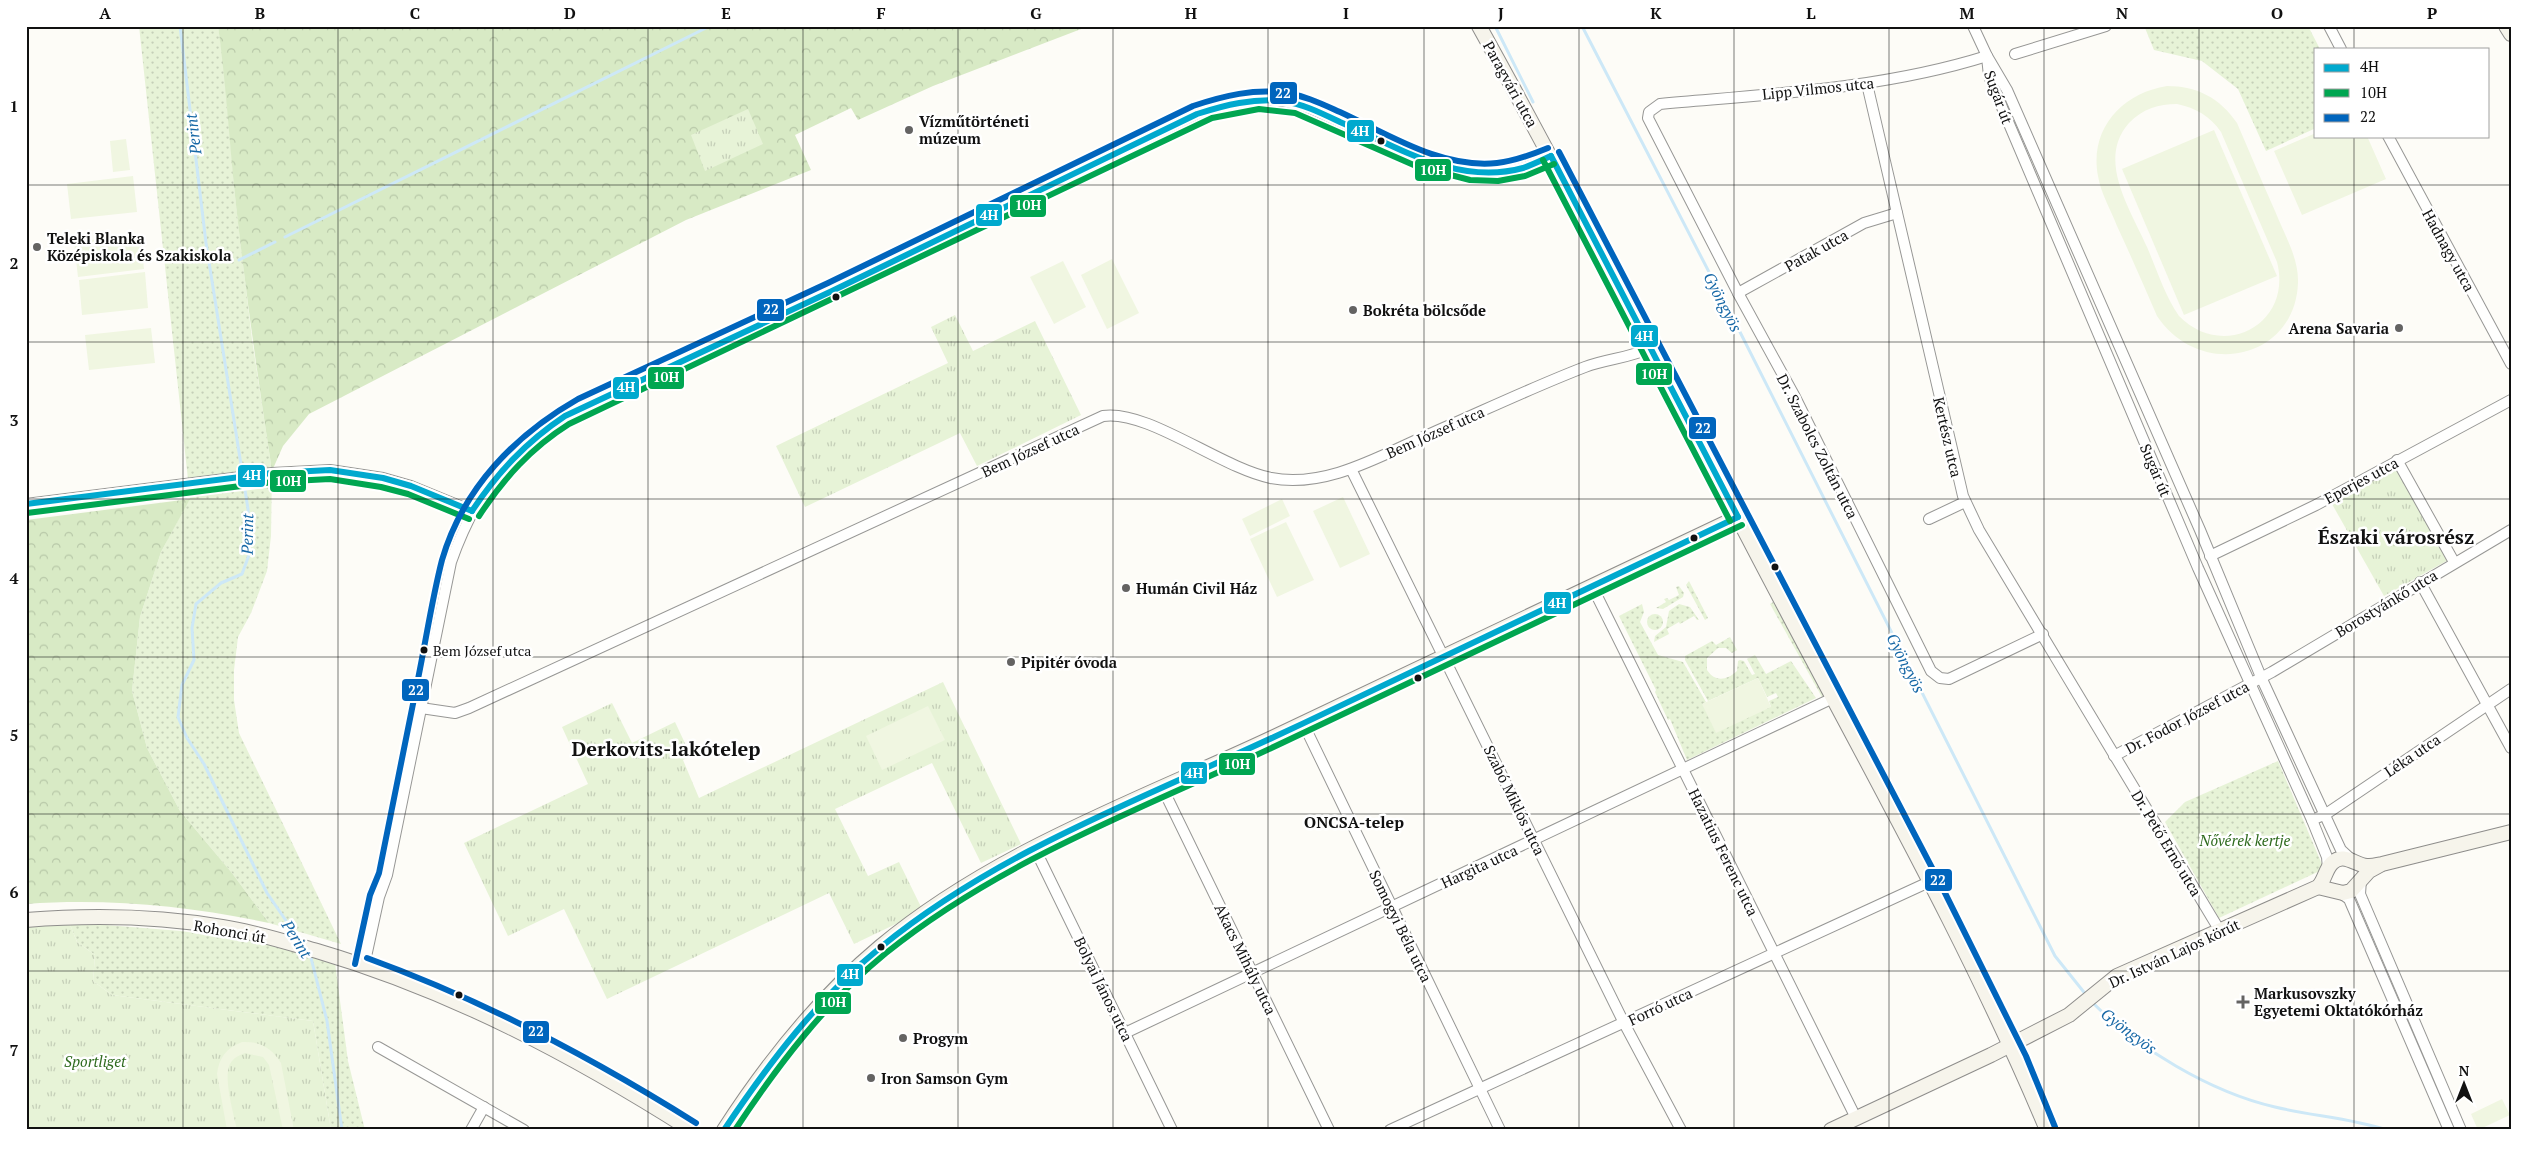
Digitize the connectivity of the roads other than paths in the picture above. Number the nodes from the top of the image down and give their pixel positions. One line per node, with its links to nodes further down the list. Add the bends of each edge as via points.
1 (1478, 26): 13 (street, Paragvári utca)
2 (1973, 26): 9 (street)
3 (2106, 26): 8 (street)
4 (2329, 26): 7 (street)
5 (2506, 26): 6 (street)
6 (2511, 34)
7 (2340, 48)
8 (2014, 54)
9 (1987, 56): 10 (street, Lipp Vilmos utca); 27 (street, Sugár út, via 2000,74); 34 (street, Sugár út, via 1989,76 1995,91)
10 (1868, 84): 11 (street, Lipp Vilmos utca, via 1660,104); 14 (street, Kertész utca)
11 (1649, 112): 15 (street, Dr. Szabolcs Zoltán utca, via 1650,124)
12 (2389, 138): 17 (street, Hadnagy utca)
13 (1551, 156): 16 (street, Paragvári utca); 23 (street, via 1514,171 1472,173 1450,169 1410,154 1297,104 1250,101 1214,108 564,416 524,444)
14 (1897, 213): 15 (street, Patak utca, via 1864,223); 21 (street, Kertész utca)
15 (1738, 293): 31 (street, Dr. Szabolcs Zoltán utca, via 1795,397 1931,670 1940,678 1949,679)
16 (1650, 348): 20 (street, Bem József utca, via 1585,366); 24 (street, Paragvári utca)
17 (2511, 364)
18 (2511, 400): 19 (street, Eperjes utca)
19 (2397, 460): 27 (street, Eperjes utca, via 2316,505); 28 (street)
20 (1351, 468): 32 (street, Szabó Miklós utca); 38 (street, Bem József utca, via 1301,480 1271,478 1234,467 1138,419 1120,414 1103,416 469,708 455,713)
21 (1966, 502): 25 (street); 31 (street, Kertész utca, via 1979,530)
22 (26, 504): 23 (street, via 302,470 355,473 411,486)
23 (472, 511): 38 (street, via 451,562)
24 (1738, 517): 30 (street); 36 (street, Paragvári utca)
25 (1929, 519)
26 (2511, 530): 28 (street, Borostyánkő utca)
27 (2210, 556): 33 (street, Sugár út)
28 (2454, 562): 29 (street, Borostyánkő utca)
29 (2420, 582): 33 (street, Borostyánkő utca); 37 (street)
30 (1592, 586): 32 (street); 42 (street, Hazatius Ferenc utca)
31 (2043, 634): 41 (street, Kertész utca)
32 (1444, 656): 39 (street); 47 (street, Szabó Miklós utca)
33 (2261, 677): 34 (street, Dr. Fodor József utca); 44 (street, Sugár út)
34 (2249, 684): 41 (street, Dr. Fodor József utca); 45 (street, Sugár út)
35 (2511, 689): 37 (street, Léka utca)
36 (1833, 698): 42 (street, Hargita utca); 53 (street, Paragvári utca)
37 (2487, 704): 40 (street); 44 (street, Léka utca)
38 (421, 708): 60 (street, via 387,875)
39 (1303, 723): 43 (street); 56 (street, Somogyi Béla utca)
40 (2511, 748)
41 (2114, 756): 58 (street, Dr. Pető Ernő utca)
42 (1683, 769): 47 (street, Hargita utca); 59 (street, Hazatius Ferenc utca)
43 (1162, 787): 48 (street); 61 (street, Akacs Mihály utca)
44 (2326, 814): 45 (street, Léka utca); 49 (street, Sugár út, via 2342,850)
45 (2312, 820): 51 (street, Sugár út, via 2327,857)
46 (2511, 832): 50 (street)
47 (1534, 839): 56 (street, Hargita utca); 62 (street, Szabó Miklós utca)
48 (1035, 848): 63 (street, Bolyai János utca); 75 (street, via 941,903 862,963 784,1045)
49 (2353, 861): 50 (street, via 2368,866); 51 (street, via 2339,859); 52 (street, via 2360,869)
50 (2382, 864): 52 (street)
51 (2327, 872): 54 (street, Dr. István Lajos körút); 55 (street, via 2328,883)
52 (2361, 880): 55 (street, via 2354,890 2347,893); 66 (street, via 2360,894)
53 (1929, 882): 59 (street, Forró utca); 64 (street, Paragvári utca)
54 (2318, 887): 55 (street); 58 (street, Dr. István Lajos körút)
55 (2337, 891): 67 (street, via 2349,899)
56 (1392, 907): 61 (street, Hargita utca); 68 (street, Somogyi Béla utca)
57 (26, 920): 60 (street, Rohonci út, via 108,917 222,927 269,937)
58 (2220, 930): 64 (street, Dr. István Lajos körút, via 2117,976 2069,1015)
59 (1774, 954): 62 (street, Forró utca); 70 (street, Hazatius Ferenc utca)
60 (364, 966): 74 (street, Rohonci út, via 461,1003 529,1035 621,1086)
61 (1253, 972): 63 (street, Hargita utca); 77 (street, Akacs Mihály utca)
62 (1624, 1023): 68 (street, Forró utca); 80 (street, Szabó Miklós utca)
63 (1125, 1033): 76 (street, Bolyai János utca)
64 (2011, 1044): 70 (street, Dr. István Lajos körút); 82 (street, Paragvári utca)
65 (378, 1047): 69 (street)
66 (2440, 1081): 67 (street); 71 (street)
67 (2429, 1086): 71 (street)
68 (1480, 1089): 78 (street, Forró utca); 79 (street, Somogyi Béla utca)
69 (484, 1107): 72 (street); 73 (street)
70 (1856, 1118): 81 (street, Dr. István Lajos körút)
71 (2455, 1129)
72 (471, 1130)
73 (524, 1130)
74 (691, 1130)
75 (724, 1130)
76 (1172, 1130)
77 (1329, 1130)
78 (1390, 1130)
79 (1500, 1130)
80 (1681, 1130)
81 (1831, 1130)
82 (2047, 1130)

